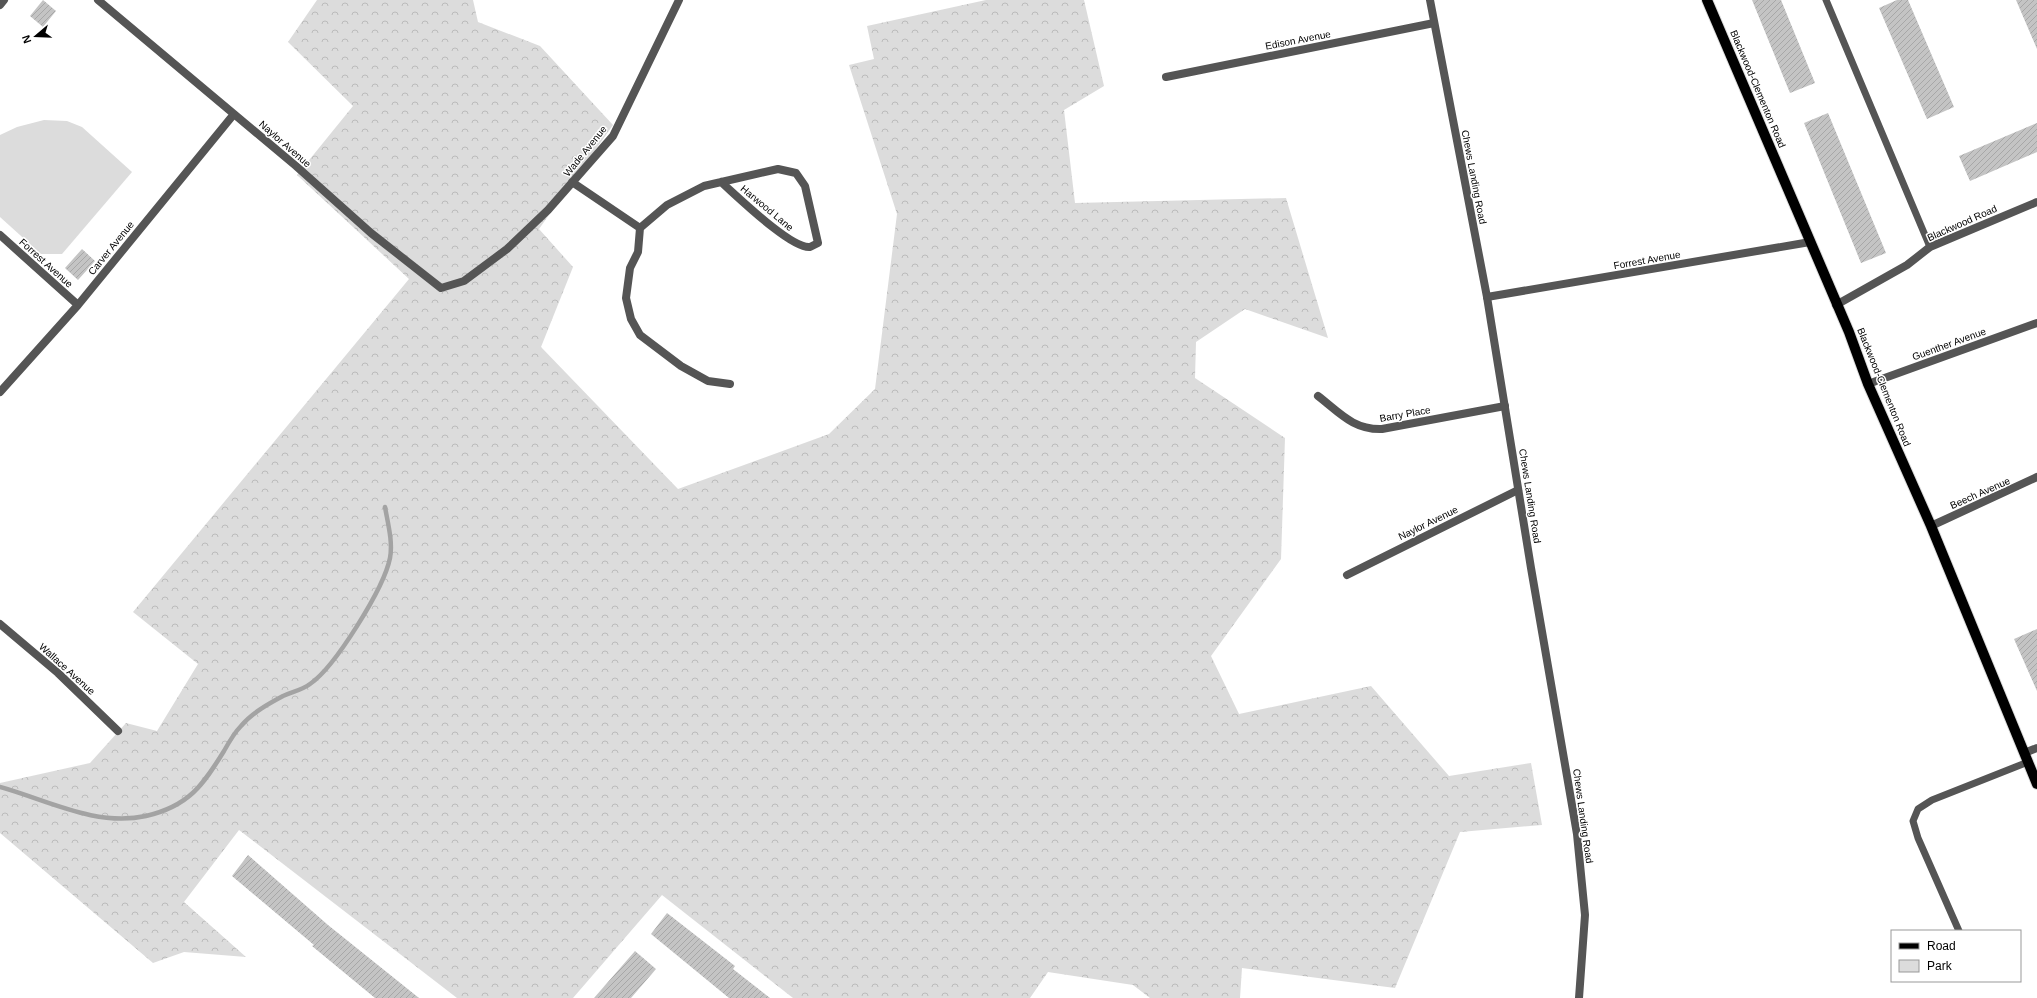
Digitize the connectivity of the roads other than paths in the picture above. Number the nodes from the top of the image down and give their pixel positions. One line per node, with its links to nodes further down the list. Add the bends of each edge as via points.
1 (4, 0): 7 (street)
2 (98, 0): 10 (street, Naylor Avenue)
3 (679, 0): 11 (street, Wade Avenue, via 613,136)
4 (1430, 0): 8 (street, Chews Landing Road)
5 (1707, 0): 16 (main road, Blackwood-Clementon Road)
6 (1826, 0): 17 (lane)
7 (0, 5)
8 (1434, 23): 9 (street, Edison Avenue); 19 (street, Chews Landing Road)
9 (1166, 77)
10 (234, 114): 18 (street, Naylor Avenue, via 371,233 441,288); 20 (street, Carver Avenue)
11 (572, 182): 14 (street); 18 (street, Wade Avenue, via 548,210 507,249)
12 (721, 182): 12 (street, Harwood Lane, via 778,169 796,173 805,186 818,243 810,247 799,245 781,234); 14 (street, Harwood Lane, via 704,186 667,205)
13 (2037, 202): 17 (street, Blackwood Road)
14 (640, 228): 23 (street, via 638,252 630,268 626,298 631,319 640,335 681,366 708,381)
15 (0, 235): 20 (street, Forrest Avenue)
16 (1810, 242): 19 (street, Forrest Avenue); 21 (main road, Blackwood-Clementon Road)
17 (1930, 247): 21 (street, Blackwood Road, via 1908,265)
18 (464, 281)
19 (1487, 297): 27 (street, Chews Landing Road)
20 (78, 305): 25 (street, Carver Avenue)
21 (1836, 305): 24 (main road, Blackwood-Clementon Road)
22 (2037, 323): 24 (street, Guenther Avenue)
23 (730, 384)
24 (1868, 384): 30 (main road, Blackwood-Clementon Road)
25 (0, 392)
26 (1318, 396): 27 (street, Barry Place, via 1357,426 1368,430)
27 (1505, 406): 29 (street, Chews Landing Road)
28 (2037, 477): 30 (street, Beech Avenue)
29 (1518, 490): 31 (street, Naylor Avenue); 38 (street, Chews Landing Road, via 1577,834 1585,915)
30 (1931, 526): 35 (main road, Blackwood-Clementon Road)
31 (1347, 575)
32 (0, 624): 33 (street, Wallace Avenue, via 58,673)
33 (118, 731)
34 (2037, 748): 35 (street)
35 (2026, 758): 36 (main road, Blackwood-Clementon Road); 37 (lane, via 1932,800 1918,809 1913,821)
36 (2037, 784)
37 (1959, 930)
38 (1580, 998)

